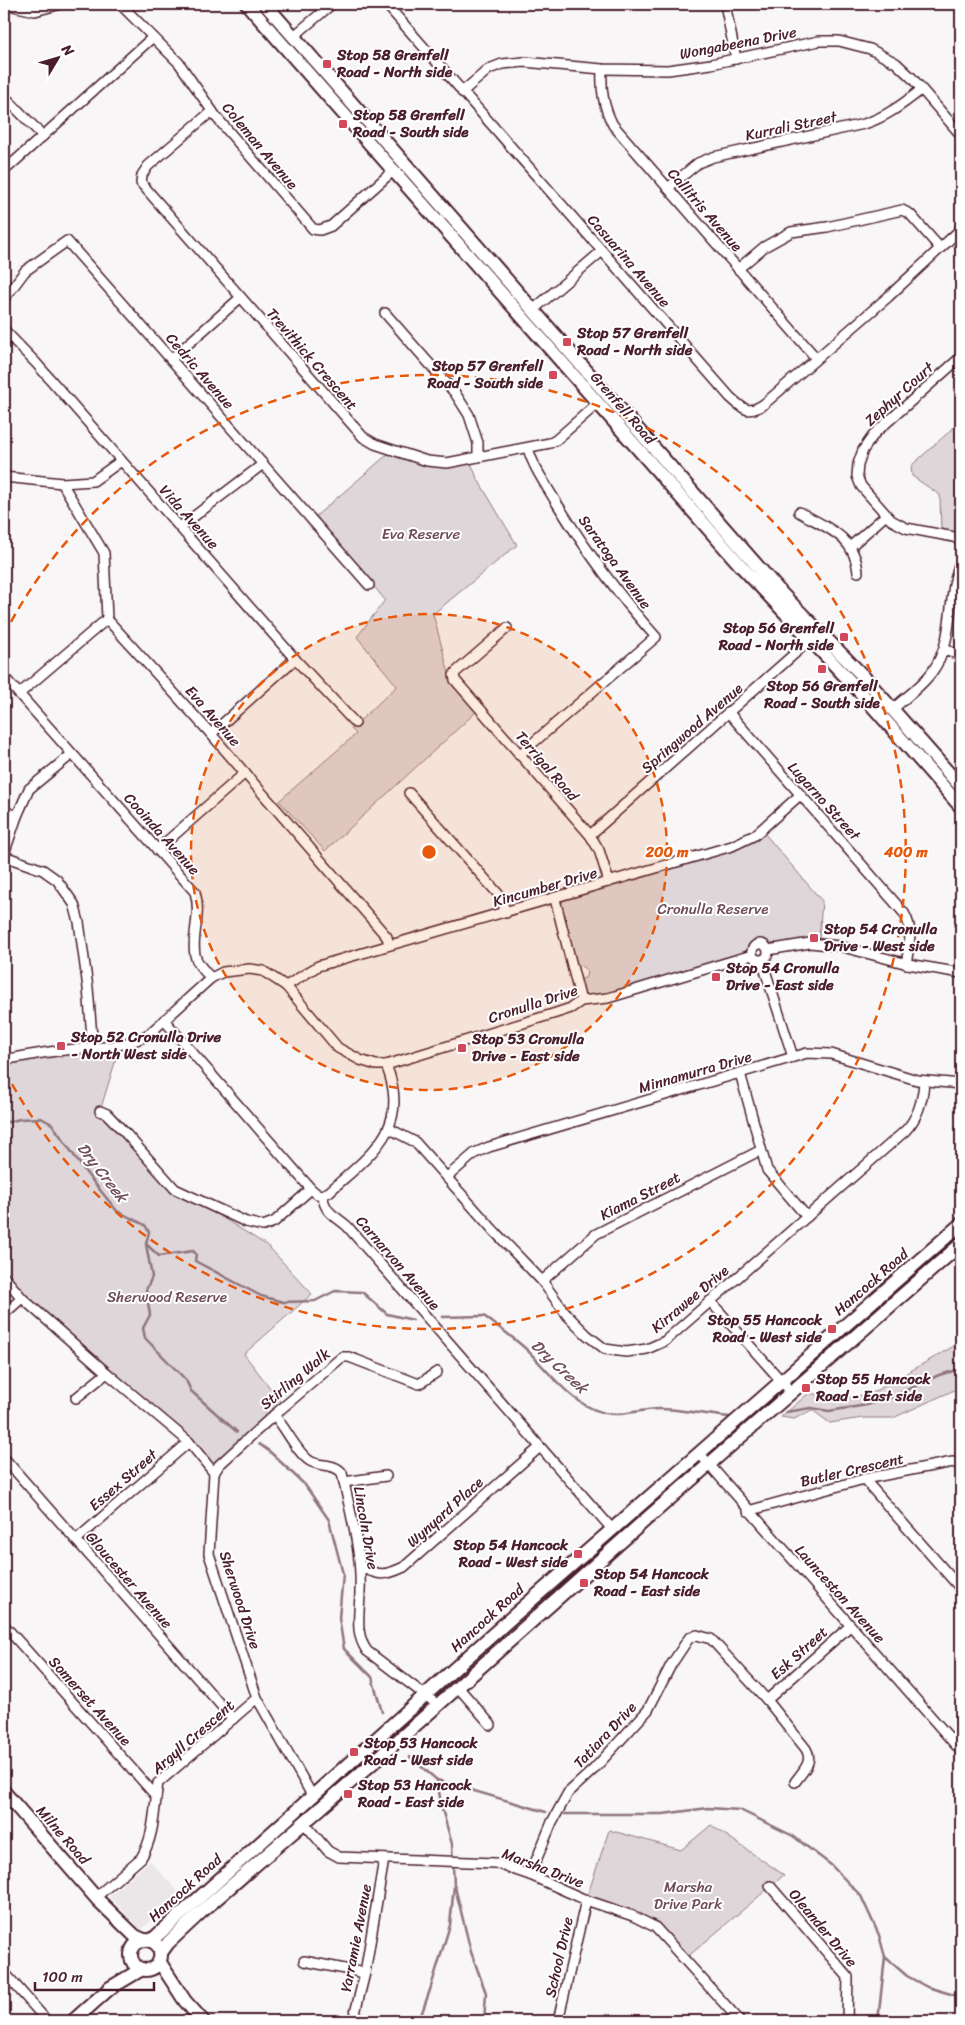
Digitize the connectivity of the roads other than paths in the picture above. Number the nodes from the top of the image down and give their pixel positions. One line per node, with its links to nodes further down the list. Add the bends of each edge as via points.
1 (4, 4): 2 (street, via 35,11)
2 (61, 4)
3 (120, 4): 10 (street, Coleman Avenue)
4 (247, 4): 21 (main road, Grenfell Road)
5 (266, 4): 9 (main road, Grenfell Road)
6 (332, 4): 9 (street)
7 (386, 4): 14 (street, Casuarina Avenue)
8 (725, 4): 11 (street)
9 (294, 36): 19 (main road, Grenfell Road)
10 (153, 37): 16 (street, Coleman Avenue, via 179,63); 18 (street)
11 (736, 59): 12 (street, Wongabeena Drive, via 668,70); 13 (street, Wongabeena Drive, via 839,41 870,49 896,63)
12 (602, 69): 14 (street, Wongabeena Drive, via 524,62 502,64 489,69); 22 (street, Callitris Avenue, via 605,111 613,125)
13 (921, 90): 17 (street, Wongabeena Drive); 22 (street, Kurrali Street, via 880,119 713,157 698,163)
14 (462, 92): 25 (street, Casuarina Avenue)
15 (4, 96): 18 (street)
16 (212, 111): 21 (street, Coleman Avenue, via 313,229 331,226); 27 (street, Trevithick Crescent, via 148,166 142,175 142,183)
17 (961, 135)
18 (43, 136): 20 (street)
19 (404, 162): 21 (main road); 29 (main road, Grenfell Road)
20 (4, 171)
21 (393, 171): 31 (main road, Grenfell Road)
22 (668, 188): 26 (street, Callitris Avenue)
23 (961, 229): 24 (street, Casuarina Avenue)
24 (940, 248): 26 (street, via 910,214 902,210 791,232 764,247); 34 (street, Casuarina Avenue)
25 (602, 250): 29 (street); 34 (street, Casuarina Avenue, via 730,398 746,410 755,410 764,404)
26 (738, 268): 34 (street, Callitris Avenue)
27 (240, 298): 35 (street); 39 (street, Trevithick Crescent, via 362,437 427,461 448,463)
28 (4, 299): 35 (street, Cedric Avenue, via 25,271 67,241)
29 (533, 310): 31 (main road); 36 (main road, Grenfell Road)
30 (385, 313): 39 (street, via 455,393 469,415 478,443)
31 (523, 319): 37 (main road, Grenfell Road)
32 (4, 330): 40 (street, Vida Avenue)
33 (961, 357): 45 (street, Zephyr Court, via 875,433 863,450 857,476 861,486)
34 (816, 358)
35 (171, 359): 41 (street, Cedric Avenue)
36 (608, 395): 37 (main road); 60 (main road, Grenfell Road, via 781,593)
37 (598, 404): 38 (street, Trevithick Crescent, via 556,440); 54 (main road, Grenfell Road)
38 (528, 448): 39 (street, Trevithick Crescent); 66 (street, Saratoga Avenue, via 545,484 583,546 622,599 656,637)
39 (478, 457)
40 (121, 461): 43 (street, via 94,481); 46 (street, Vida Avenue)
41 (263, 464): 46 (street); 51 (street, Cedric Avenue)
42 (4, 477): 43 (street)
43 (62, 483): 52 (street, via 104,553)
44 (799, 512): 48 (street)
45 (886, 515): 47 (street, Zephyr Court, via 906,528); 48 (street)
46 (180, 527): 57 (street, Vida Avenue)
47 (961, 541)
48 (851, 546): 50 (street)
49 (961, 560): 55 (street)
50 (858, 572)
51 (369, 586)
52 (107, 619): 59 (street); 64 (street, Eva Avenue)
53 (507, 628): 66 (street, Terrigal Road, via 454,675 460,687)
54 (810, 640): 61 (street, Springwood Avenue); 62 (main road, Grenfell Road)
55 (944, 648): 56 (street); 60 (street, via 932,672)
56 (961, 656)
57 (295, 659): 63 (street, Vida Avenue); 64 (street)
58 (4, 677): 59 (street, Cooinda Avenue)
59 (19, 694): 65 (street, Cooinda Avenue)
60 (893, 709): 62 (main road); 68 (main road, Grenfell Road)
61 (729, 713): 70 (street, Lugarno Street); 74 (street, Springwood Avenue)
62 (883, 718): 71 (main road, Grenfell Road)
63 (355, 723)
64 (211, 734): 67 (street, Eva Avenue)
65 (72, 754): 73 (street, via 30,789); 75 (street, Cooinda Avenue)
66 (519, 755): 74 (street, Terrigal Road)
67 (245, 773): 75 (street); 80 (street, Eva Avenue, via 365,910 387,937)
68 (961, 787)
69 (409, 793): 79 (street, via 500,896)
70 (800, 795): 77 (street, Kincumber Drive, via 748,839); 84 (street, Lugarno Street, via 904,913 911,936)
71 (961, 807)
72 (4, 811): 73 (street)
73 (16, 816): 76 (street)
74 (590, 835): 77 (street, Terrigal Road, via 599,850)
75 (157, 850): 86 (street, Cooinda Avenue, via 195,892 199,904 195,956)
76 (4, 855): 90 (street, via 43,870 57,880 74,904 88,988)
77 (609, 882): 78 (street, Kincumber Drive)
78 (554, 899): 79 (street, Kincumber Drive); 88 (street)
79 (506, 912): 80 (street, Kincumber Drive)
80 (389, 946): 87 (street, Kincumber Drive, via 318,966)
81 (768, 950): 82 (street, via 757,944); 83 (street); 84 (street, via 798,944 825,944)
82 (752, 955): 83 (street); 88 (street, Cronulla Drive, via 608,998)
83 (762, 961): 91 (street)
84 (906, 964): 85 (street)
85 (961, 973)
86 (211, 978): 87 (street, Cronulla Drive, via 224,972 250,969 263,971); 89 (street)
87 (286, 986): 93 (street, Cronulla Drive, via 338,1048 360,1060)
88 (581, 1001): 93 (street, Cronulla Drive, via 556,1013)
89 (164, 1020): 90 (street, via 139,1040); 101 (street)
90 (93, 1049): 92 (street)
91 (793, 1057): 94 (street, Minnamurra Drive); 95 (street, Minnamurra Drive, via 831,1054)
92 (4, 1060)
93 (386, 1065): 98 (street, via 394,1087)
94 (740, 1073): 99 (street); 100 (street, Minnamurra Drive, via 488,1146)
95 (924, 1081): 96 (street, Minnamurra Drive); 103 (street, Kirrawee Drive, via 914,1123)
96 (961, 1084)
97 (100, 1111): 101 (street, via 175,1188 246,1222 264,1226 274,1222)
98 (390, 1130): 100 (street, Kirrawee Drive, via 415,1142); 102 (street, via 365,1160)
99 (762, 1150): 103 (street, via 766,1170); 107 (street, Kiama Street, via 596,1234)
100 (447, 1177): 107 (street, Kirrawee Drive)
101 (311, 1189): 102 (street)
102 (322, 1195): 118 (street, Carnarvon Avenue, via 331,1215 347,1226)
103 (807, 1217): 109 (street, Kirrawee Drive)
104 (961, 1224): 113 (main road, Hancock Road)
105 (961, 1244): 114 (main road, Hancock Road)
106 (4, 1277): 108 (street)
107 (542, 1281): 109 (street, Kirrawee Drive, via 567,1315 587,1335 605,1349 626,1352 647,1349 665,1341)
108 (22, 1298): 110 (street); 111 (street)
109 (710, 1301): 113 (street)
110 (4, 1314)
111 (106, 1372): 115 (street); 117 (street)
112 (437, 1372): 116 (street, Stirling Walk, via 419,1384 342,1357)
113 (782, 1382): 114 (street); 119 (main road, Hancock Road)
114 (792, 1393): 121 (main road, Hancock Road)
115 (76, 1398)
116 (274, 1415): 123 (street, Stirling Walk); 126 (street, Lincoln Drive, via 302,1454 310,1461 339,1468)
117 (189, 1442): 123 (street); 129 (street, Essex Street)
118 (540, 1447): 128 (street, Carnarvon Avenue); 131 (street, Wynyard Place, via 404,1567 377,1575)
119 (700, 1454): 121 (street, Launceston Avenue); 128 (main road, Hancock Road)
120 (4, 1458): 129 (street, Gloucester Avenue)
121 (709, 1465): 127 (street, Launceston Avenue); 130 (main road, Hancock Road)
122 (961, 1466): 125 (street, Butler Crescent, via 953,1462)
123 (214, 1473): 137 (street, Sherwood Drive, via 208,1554)
124 (386, 1476): 126 (street)
125 (864, 1479): 127 (street, Butler Crescent); 132 (street)
126 (344, 1482): 131 (street, Lincoln Drive)
127 (748, 1511): 134 (street, Launceston Avenue)
128 (612, 1529): 130 (main road); 136 (main road, Hancock Road)
129 (76, 1540): 140 (street, Gloucester Avenue)
130 (622, 1541): 135 (main road, Hancock Road)
131 (361, 1567): 136 (street, Lincoln Drive, via 358,1628 363,1645)
132 (961, 1589)
133 (4, 1625): 146 (street, Somerset Avenue)
134 (850, 1626): 138 (street, Esk Street); 142 (street, Launceston Avenue)
135 (458, 1687): 139 (main road, Hancock Road); 141 (street)
136 (425, 1696): 139 (street, Lincoln Drive); 147 (main road, Hancock Road)
137 (258, 1698): 140 (street, Argyll Crescent); 147 (street, Sherwood Drive)
138 (767, 1700): 144 (street, Tatiara Drive, via 810,1754 809,1762); 150 (street, Tatiara Drive, via 711,1639 697,1635 689,1638 648,1710 594,1769 568,1792)
139 (438, 1705): 148 (main road, Hancock Road)
140 (233, 1719): 146 (street, Argyll Crescent, via 158,1783)
141 (491, 1725)
142 (958, 1740): 143 (street, Launceston Avenue)
143 (961, 1751)
144 (795, 1782)
145 (4, 1792): 152 (main road, Milne Road)
146 (156, 1796): 152 (street, Argyll Crescent, via 146,1850)
147 (313, 1797): 154 (main road, Hancock Road)
148 (304, 1823): 149 (street, Marsha Drive, via 333,1854 348,1858); 157 (main road, Hancock Road, via 188,1924)
149 (384, 1859): 150 (street, Marsha Drive, via 495,1863); 159 (street, Yarramie Avenue)
150 (530, 1875): 153 (street, Marsha Drive)
151 (770, 1886): 167 (street, Oleander Drive, via 848,1977)
152 (97, 1899): 154 (main road, Milne Road, via 135,1936); 155 (main road, Milne Road)
153 (586, 1900): 165 (street, School Drive); 166 (street, Marsha Drive, via 655,1927)
154 (147, 1941): 155 (main road, via 137,1943); 157 (main road, via 156,1944)
155 (132, 1953): 157 (main road, via 135,1965); 160 (main road, Hancock Road)
156 (304, 1961): 159 (street)
157 (153, 1963): 160 (main road, Hancock Road); 163 (main road)
158 (4, 1972): 161 (street)
159 (365, 1973): 164 (street, Yarramie Avenue)
160 (110, 1988): 162 (main road, Hancock Road)
161 (47, 2021)
162 (73, 2021)
163 (203, 2021)
164 (353, 2021)
165 (558, 2021)
166 (740, 2021)
167 (847, 2021)

